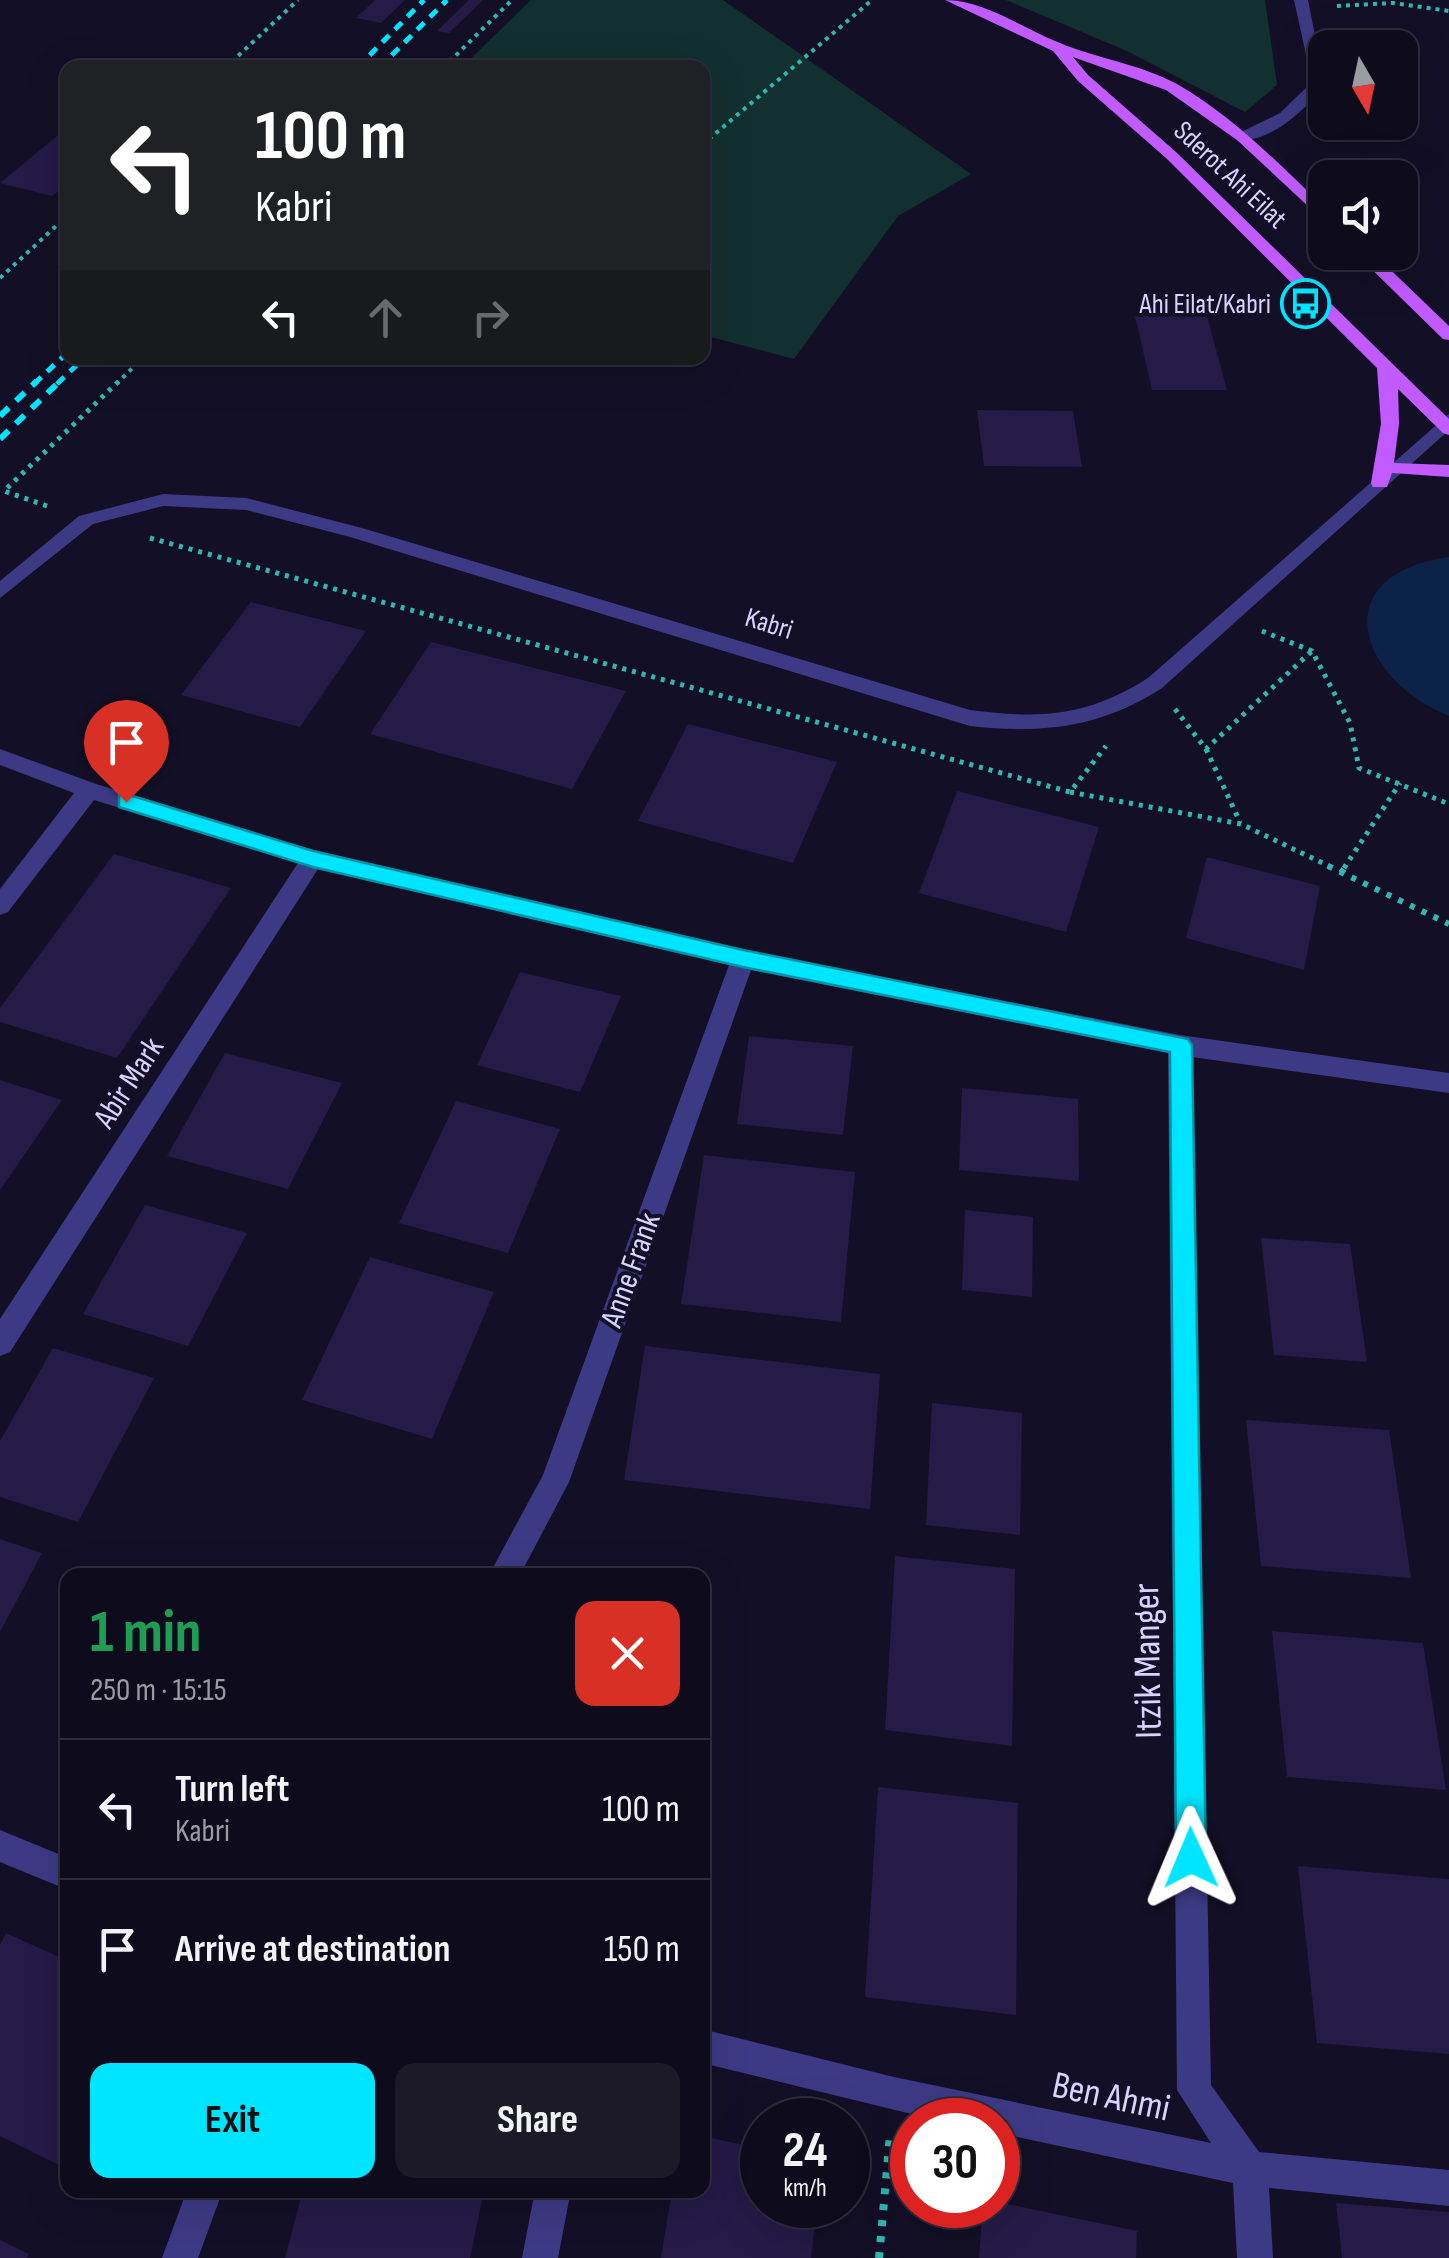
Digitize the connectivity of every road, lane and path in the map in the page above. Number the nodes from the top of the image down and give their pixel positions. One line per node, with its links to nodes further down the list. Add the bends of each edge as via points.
1 (298, 0): 8 (path)
2 (512, 0): 9 (path)
3 (872, 0): 11 (path)
4 (952, 0): 7 (main road, Sderot Ahi Eilat)
5 (1301, 5): 6 (path, via 1388,0); 10 (street, via 1320,82 1298,109)
6 (1449, 11)
7 (1058, 48): 10 (main road, Sderot Ahi Eilat, via 1171,87); 17 (main road, Sderot Ahi Eilat)
8 (234, 60)
9 (450, 60)
10 (1242, 137): 12 (main road, Sderot Ahi Eilat)
11 (710, 139)
12 (1308, 201)
13 (60, 222): 15 (path)
14 (1381, 270): 16 (main road)
15 (0, 278)
16 (1449, 335)
17 (1385, 364): 19 (main road, Sderot Ahi Eilat); 22 (main road, via 1392,420)
18 (136, 365): 23 (path, via 4,491)
19 (1448, 425): 20 (street, Kabri)
20 (1396, 468): 21 (main road); 22 (street, Kabri)
21 (1449, 470)
22 (1380, 483): 25 (street, Kabri)
23 (86, 520): 24 (street, Kabri); 27 (street, Kabri, via 163,500 246,504 970,718 1074,721 1124,704); 33 (path)
24 (0, 591)
25 (1229, 618): 26 (path); 27 (street, Kabri)
26 (1312, 651): 29 (path); 31 (path, via 1350,722 1359,768)
27 (1155, 683): 29 (path)
28 (1106, 745): 33 (path)
29 (1206, 748): 35 (path)
30 (0, 757): 32 (street)
31 (1400, 783): 34 (path); 37 (path)
32 (88, 790): 36 (street); 38 (street)
33 (1070, 792): 35 (path)
34 (1449, 804)
35 (1241, 824): 37 (path)
36 (313, 859): 40 (street); 43 (street, Abir Mark)
37 (1341, 873): 39 (path)
38 (0, 906)
39 (1449, 924)
40 (743, 959): 41 (street); 44 (street, Anne Frank, via 554,1482)
41 (1180, 1045): 42 (street); 49 (street, Itzik Manger, via 1194,2090)
42 (1449, 1083)
43 (0, 1343)
44 (508, 1568)
45 (0, 1846): 46 (street)
46 (60, 1871)
47 (710, 2048): 48 (street, Ben Ahmi)
48 (894, 2094): 49 (street, Ben Ahmi); 55 (path)
49 (1250, 2169): 50 (street, Ben Ahmi); 56 (street)
50 (1449, 2188)
51 (202, 2198): 53 (street)
52 (551, 2198): 54 (street)
53 (180, 2258)
54 (540, 2258)
55 (879, 2258)
56 (1255, 2258)

